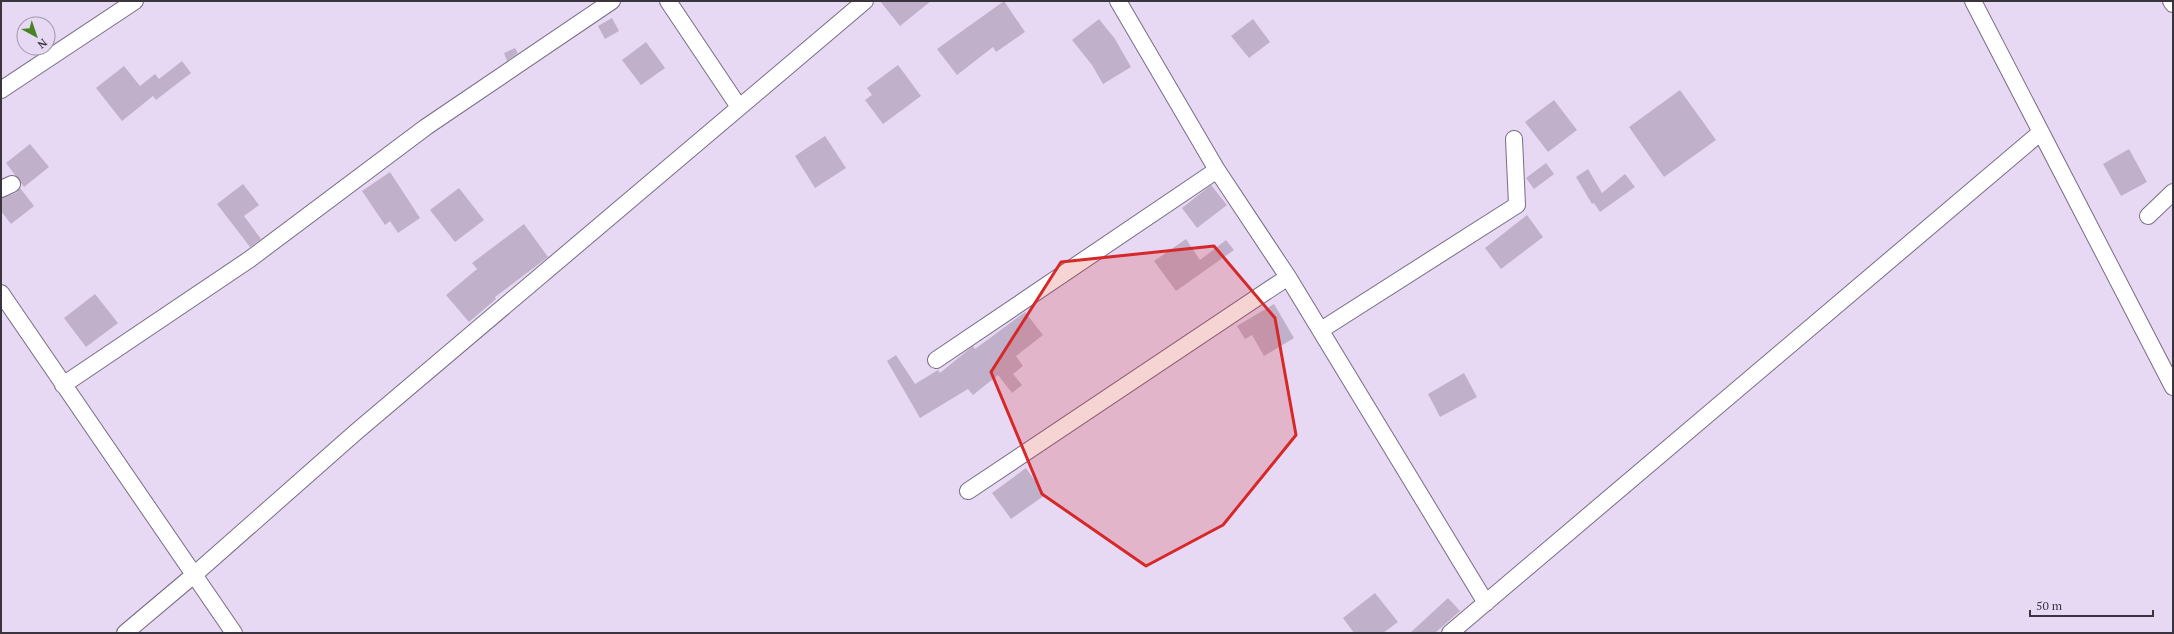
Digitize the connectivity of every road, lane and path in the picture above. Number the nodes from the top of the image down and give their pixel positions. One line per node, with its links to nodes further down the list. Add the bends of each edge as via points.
1 (135, 1): 9 (street)
2 (612, 1): 20 (street, via 426,127 250,258)
3 (668, 1): 10 (street)
4 (865, 1): 10 (street)
5 (1118, 1): 13 (street)
6 (1973, 1): 11 (street)
7 (2171, 1): 8 (street)
8 (2173, 4)
9 (1, 90)
10 (739, 107): 23 (street, via 356,432)
11 (2041, 132): 21 (street); 24 (street)
12 (1514, 139): 18 (street, via 1517,205)
13 (1217, 170): 16 (street); 19 (street)
14 (2173, 192): 15 (street)
15 (2148, 216)
16 (1288, 277): 18 (street); 22 (street)
17 (1, 293): 20 (street)
18 (1320, 330): 24 (street)
19 (936, 360)
20 (63, 385): 23 (street)
21 (2173, 387)
22 (968, 491)
23 (195, 574): 25 (street); 26 (street)
24 (1486, 603): 27 (street)
25 (125, 633)
26 (234, 633)
27 (1450, 633)

